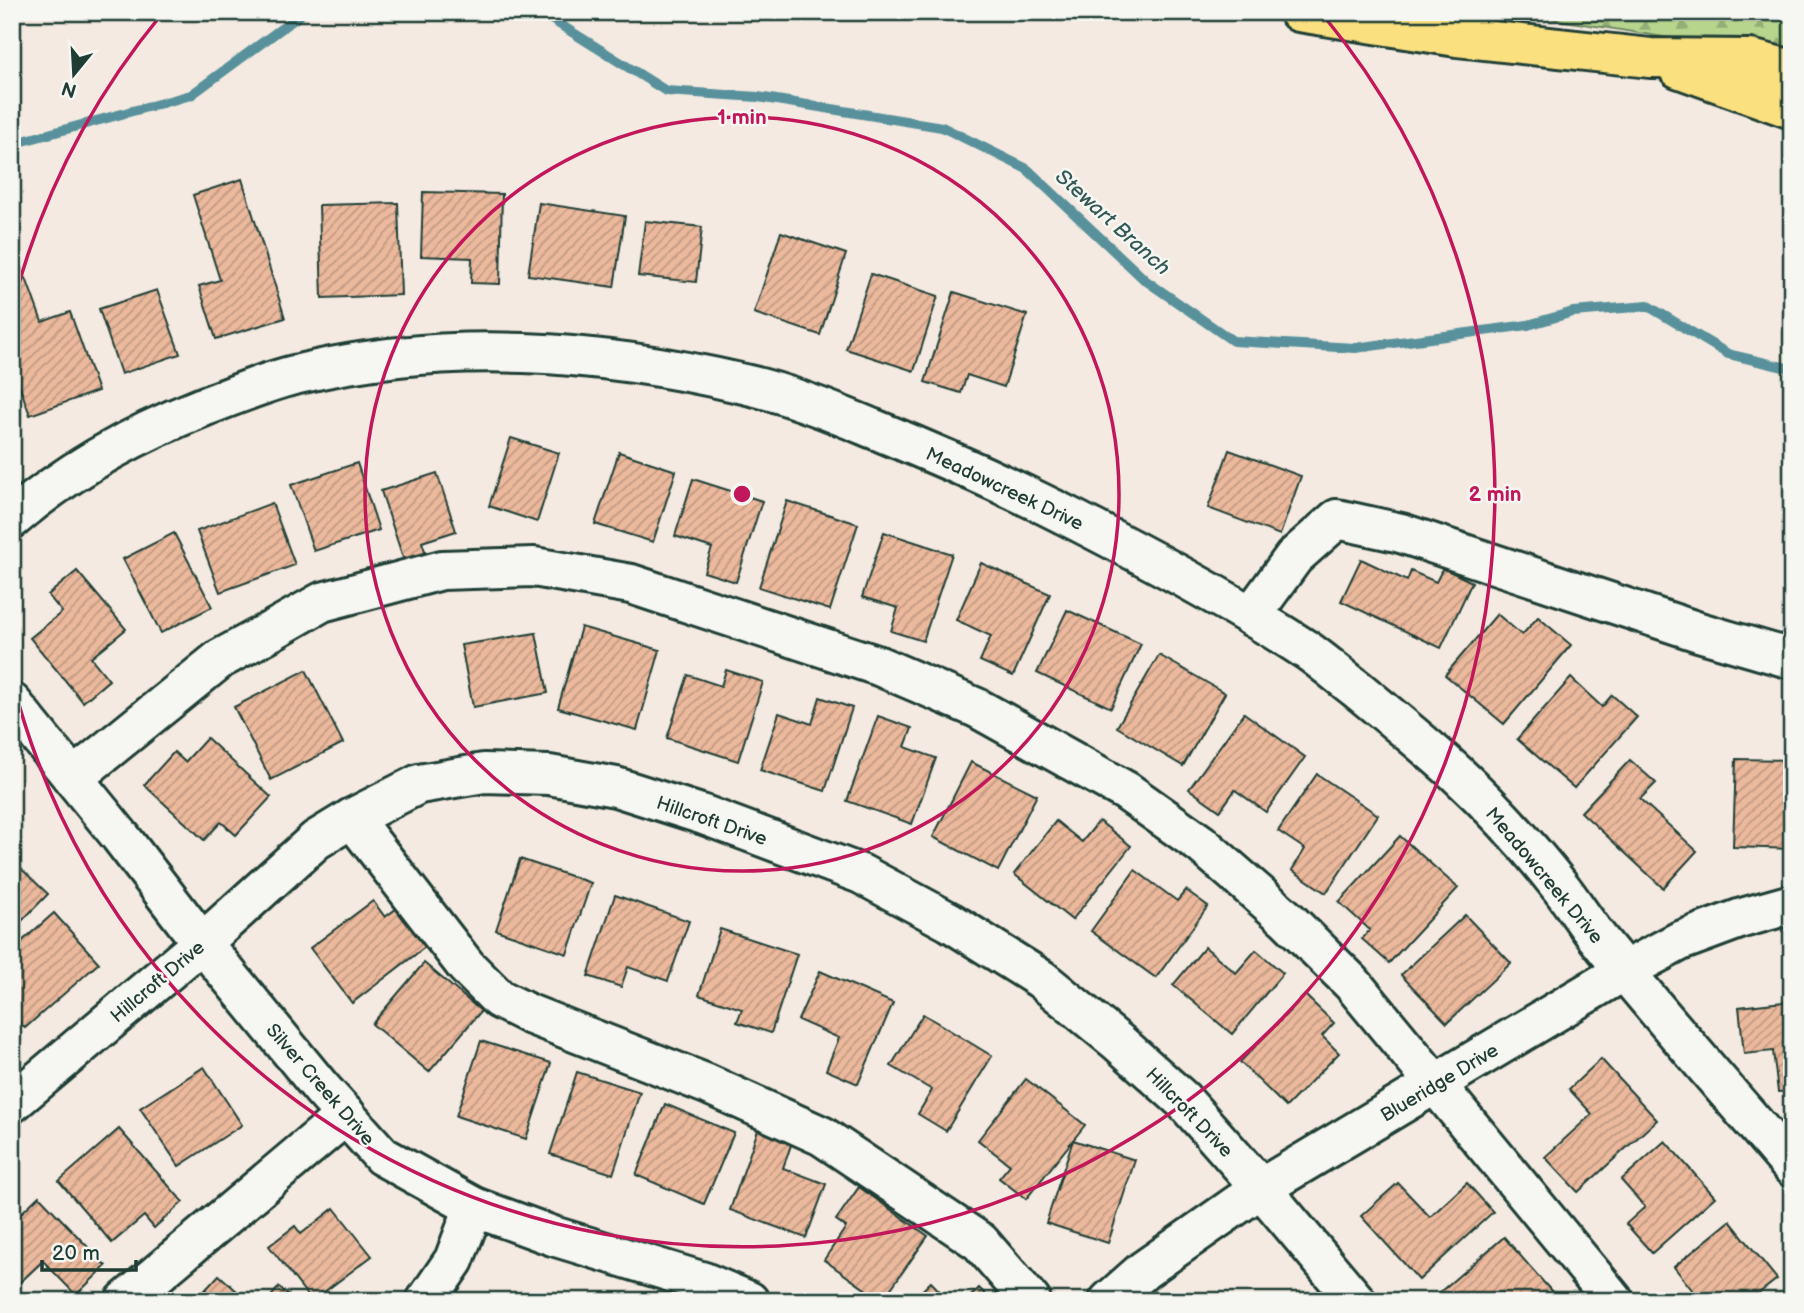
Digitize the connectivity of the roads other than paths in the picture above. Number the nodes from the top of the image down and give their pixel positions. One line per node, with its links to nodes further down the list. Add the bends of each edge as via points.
1 (1299, 12): 2 (main road, via 1457,37)
2 (1650, 58): 3 (main road, via 1749,59); 4 (main road)
3 (1792, 70)
4 (1792, 109)
5 (12, 519): 6 (street, Meadowcreek Drive, via 99,457 162,424 300,373 439,354 513,351 582,355 749,385 825,409 1037,500)
6 (1251, 616): 7 (street, via 1294,557 1337,519 1401,533); 13 (street, Meadowcreek Drive, via 1312,654 1457,774 1512,830)
7 (1792, 659)
8 (12, 703): 9 (street, Silver Creek Drive)
9 (73, 778): 12 (street, Silver Creek Drive); 14 (street, via 220,659 322,602 442,570 534,567 631,584 879,666 977,708 1126,791 1201,844 1287,919 1352,983)
10 (352, 818): 12 (street, Hillcroft Drive, via 316,841); 18 (street, Hillcroft Drive, via 419,784 484,773 549,775 616,787 861,874 1041,979 1183,1100); 23 (street, via 466,966 499,999 822,1136 980,1242)
11 (1792, 904): 13 (street, Blueridge Drive, via 1680,941)
12 (202, 943): 15 (street, Hillcroft Drive); 16 (street, Silver Creek Drive)
13 (1624, 971): 14 (street, Blueridge Drive); 17 (street, Meadowcreek Drive)
14 (1435, 1084): 18 (street, Blueridge Drive); 26 (street)
15 (15, 1094)
16 (346, 1115): 19 (street, Silver Creek Drive, via 382,1156); 20 (street)
17 (1792, 1167)
18 (1261, 1188): 24 (street, Blueridge Drive, via 1144,1270); 25 (street, Hillcroft Drive)
19 (474, 1207): 21 (street, via 454,1260); 22 (street, Silver Creek Drive)
20 (125, 1301)
21 (426, 1301)
22 (749, 1301)
23 (1031, 1301)
24 (1108, 1301)
25 (1356, 1301)
26 (1615, 1301)

